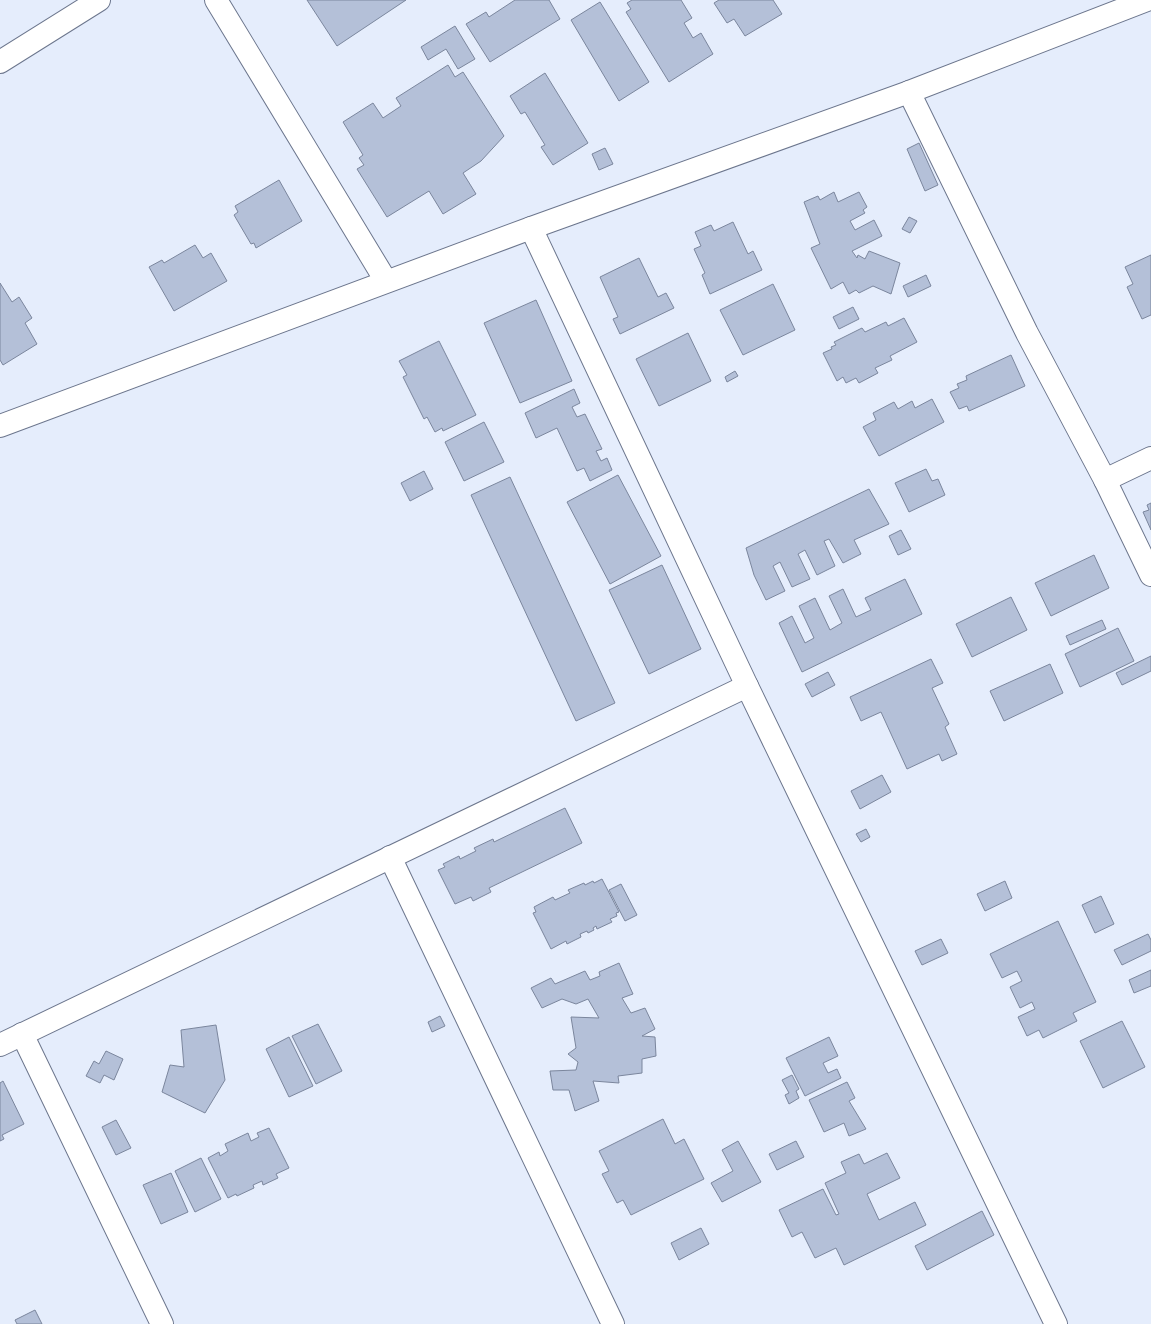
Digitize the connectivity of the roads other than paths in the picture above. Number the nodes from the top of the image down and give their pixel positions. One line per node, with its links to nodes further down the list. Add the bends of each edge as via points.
1 (99, 0): 4 (street)
2 (216, 0): 7 (street)
3 (1147, 0): 5 (street)
4 (0, 62)
5 (909, 92): 6 (street); 10 (street, via 1027,333)
6 (531, 228): 7 (street); 12 (street)
7 (386, 281): 8 (street)
8 (0, 426)
9 (1151, 458): 10 (street)
10 (1106, 480): 11 (street)
11 (1151, 575)
12 (747, 686): 13 (street); 18 (street)
13 (390, 857): 14 (street); 17 (street)
14 (22, 1034): 15 (street); 16 (street)
15 (0, 1045)
16 (162, 1324)
17 (613, 1324)
18 (1056, 1324)

